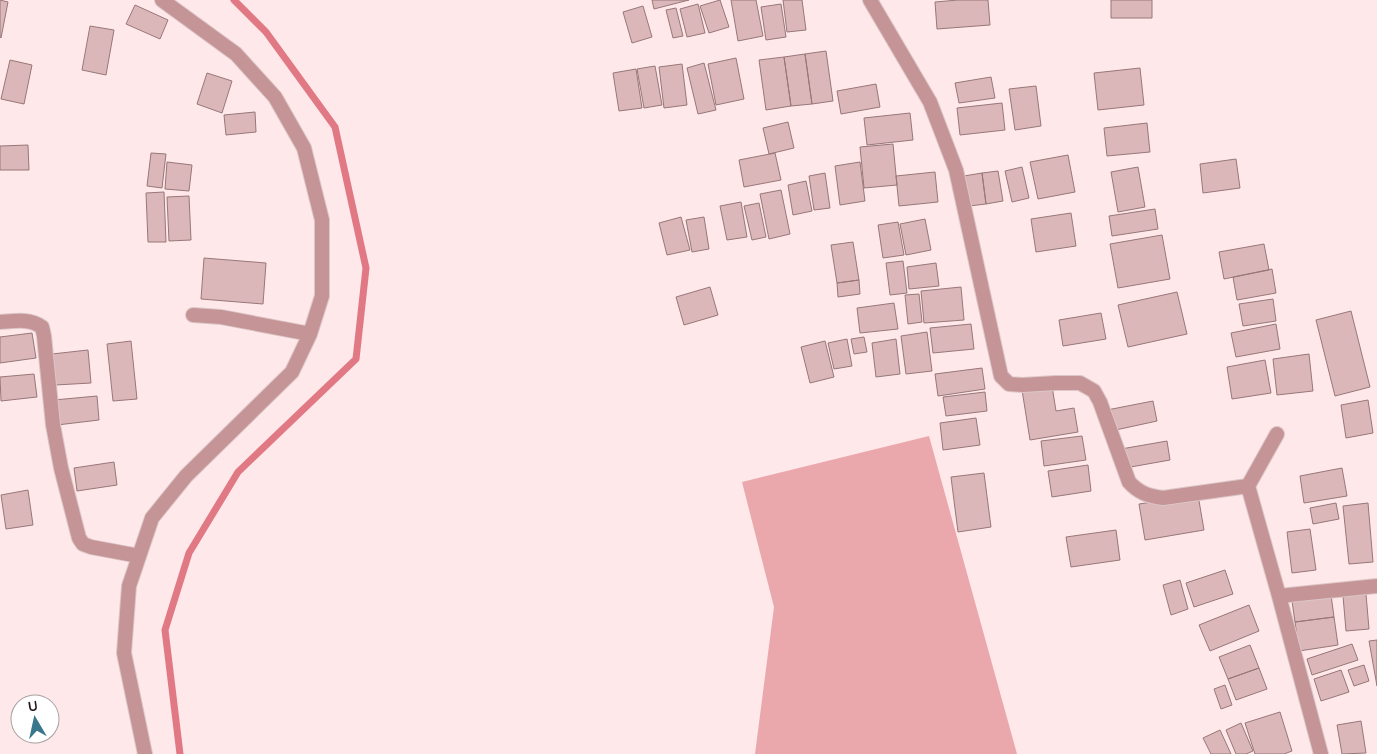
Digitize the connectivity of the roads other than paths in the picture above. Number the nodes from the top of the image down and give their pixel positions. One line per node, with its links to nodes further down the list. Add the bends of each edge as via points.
1 (162, 0): 5 (street, via 236,54 275,97 304,148 322,220 322,296)
2 (870, 0): 7 (street, via 930,102 956,170 1001,376 1009,384 1080,383 1094,391 1129,482 1149,496 1163,498)
3 (193, 316): 5 (street, via 221,317)
4 (0, 322): 8 (street, via 23,320 42,326 53,426 79,538 91,547)
5 (310, 334): 8 (street, via 292,372 186,476 152,518)
6 (1277, 434): 7 (street)
7 (1248, 486): 10 (street)
8 (139, 556): 11 (street, via 129,586 124,653)
9 (1377, 586): 10 (street)
10 (1279, 596): 12 (street)
11 (144, 754)
12 (1321, 754)

